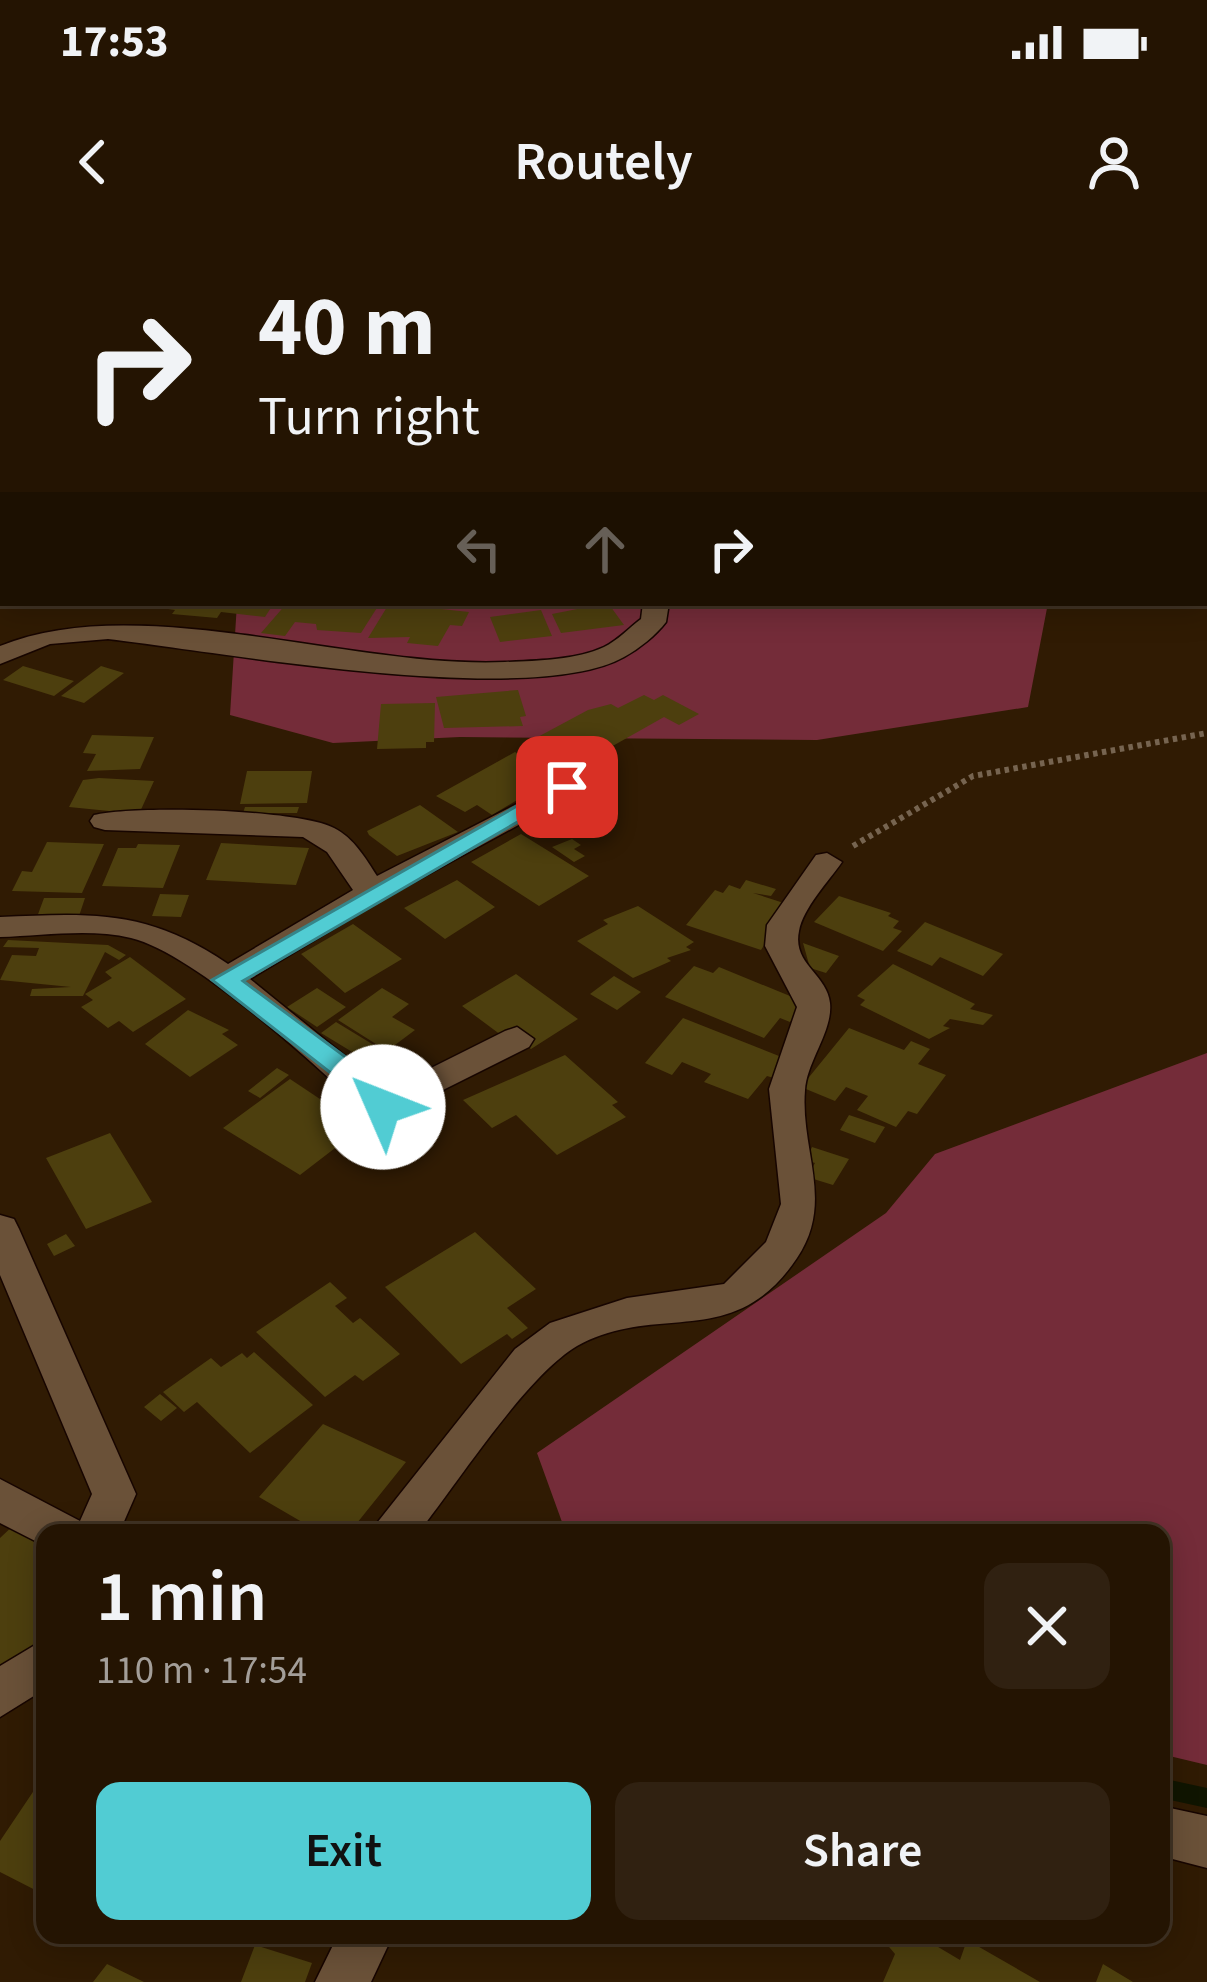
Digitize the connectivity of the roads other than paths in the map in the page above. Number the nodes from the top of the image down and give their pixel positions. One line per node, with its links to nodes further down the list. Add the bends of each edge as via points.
1 (655, 606): 2 (street, via 652,622 613,653 538,669 470,673 108,631 45,637)
2 (0, 656)
3 (567, 787): 6 (street)
4 (105, 821): 6 (street, via 321,832 358,867)
5 (827, 862): 14 (street, via 783,925 781,946 814,1007 787,1089 800,1204 782,1250 735,1298 627,1314 565,1334 530,1361)
6 (370, 893): 8 (street)
7 (0, 927): 8 (street, via 149,932)
8 (225, 980): 9 (street, via 383,1107)
9 (518, 1039)
10 (0, 1229): 13 (street, via 114,1495)
11 (0, 1498): 12 (street)
12 (42, 1524)
13 (101, 1524)
14 (399, 1524)
15 (36, 1668): 16 (street)
16 (0, 1694)
17 (1170, 1833): 18 (street)
18 (1207, 1842)
19 (362, 1944): 20 (street)
20 (342, 1982)

